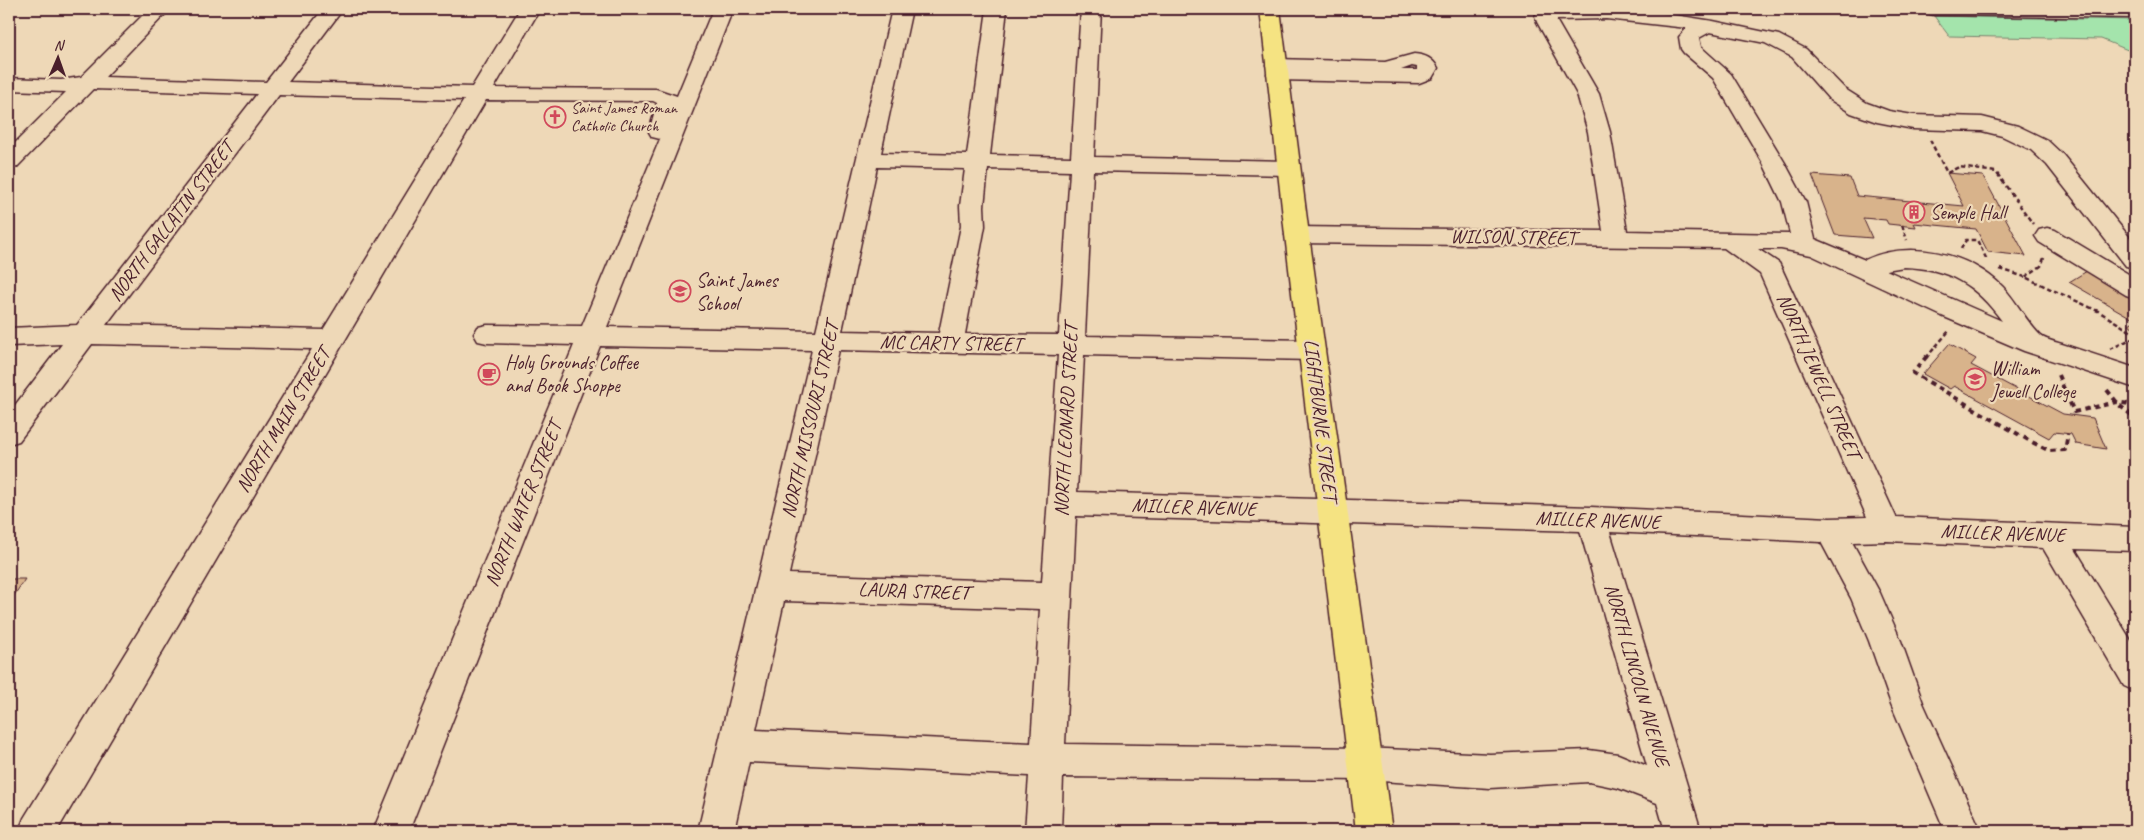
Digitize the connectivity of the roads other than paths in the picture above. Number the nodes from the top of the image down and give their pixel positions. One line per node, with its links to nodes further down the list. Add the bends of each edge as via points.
1 (160, 9): 13 (street)
2 (333, 9): 15 (street, NORTH GALLATIN STREET)
3 (530, 9): 16 (street, NORTH MAIN STREET)
4 (723, 9): 21 (street, NORTH WATER STREET)
5 (902, 9): 17 (street, NORTH MISSOURI STREET)
6 (997, 9): 19 (street)
7 (1091, 9): 20 (street, NORTH LEONARD STREET)
8 (1270, 9): 12 (main road, LIGHTBURNE STREET)
9 (1934, 9): 10 (street)
10 (2128, 11)
11 (1709, 26): 23 (street, via 1787,45 1809,62 1838,94 1868,111 1912,122 1982,124 2010,131 2039,144); 26 (street, via 1654,16 1603,13 1554,13 1545,16 1588,94 1599,132); 28 (street, via 1696,30 1689,37 1691,49 1722,74 1774,163 1794,202)
12 (1277, 70): 12 (street, via 1418,77 1426,74 1428,68 1421,61 1409,60 1385,68); 22 (main road, LIGHTBURNE STREET)
13 (86, 83): 14 (street, via 61,86); 15 (street); 18 (street)
14 (9, 84)
15 (273, 87): 16 (street); 32 (street, NORTH GALLATIN STREET)
16 (479, 94): 21 (street, via 656,96 669,100 656,144); 36 (street, NORTH MAIN STREET)
17 (868, 160): 19 (street); 37 (street, NORTH MISSOURI STREET)
18 (9, 162)
19 (977, 162): 20 (street); 38 (street, via 973,226)
20 (1082, 163): 22 (street); 40 (street, NORTH LEONARD STREET)
21 (658, 168): 34 (street, NORTH WATER STREET)
22 (1288, 168): 24 (main road, LIGHTBURNE STREET)
23 (2124, 230): 29 (street)
24 (1297, 235): 26 (street, WILSON STREET); 41 (main road, LIGHTBURNE STREET)
25 (2047, 236): 31 (street)
26 (1616, 238): 27 (street, WILSON STREET)
27 (1730, 241): 28 (street, WILSON STREET); 47 (street, NORTH JEWELL STREET, via 1770,269)
28 (1804, 244): 30 (street, WILSON STREET)
29 (2135, 260)
30 (1865, 270): 39 (street, WILSON STREET); 39 (street, via 1890,260 1923,260 1965,272 1994,293)
31 (2135, 288)
32 (85, 334): 35 (street); 36 (street); 43 (street, NORTH GALLATIN STREET)
33 (487, 334): 34 (street, MC CARTY STREET)
34 (590, 336): 37 (street, MC CARTY STREET); 59 (street, NORTH WATER STREET)
35 (9, 337)
36 (331, 340): 58 (street, NORTH MAIN STREET)
37 (828, 340): 38 (street, MC CARTY STREET); 51 (street, NORTH MISSOURI STREET)
38 (950, 342): 40 (street, MC CARTY STREET)
39 (2032, 344): 42 (street, WILSON STREET)
40 (1070, 345): 41 (street, MC CARTY STREET); 44 (street, NORTH LEONARD STREET)
41 (1312, 350): 45 (main road, LIGHTBURNE STREET)
42 (2135, 378)
43 (9, 434)
44 (1061, 504): 45 (street, MILLER AVENUE); 52 (street, NORTH LEONARD STREET)
45 (1333, 511): 46 (street, MILLER AVENUE); 56 (main road, LIGHTBURNE STREET)
46 (1591, 519): 48 (street, MILLER AVENUE); 57 (street, NORTH LINCOLN AVENUE)
47 (1887, 529): 48 (street, MILLER AVENUE); 49 (street, MILLER AVENUE)
48 (1830, 530): 64 (street, via 1865,593 1907,704)
49 (2051, 535): 50 (street, MILLER AVENUE); 53 (street)
50 (2135, 539)
51 (772, 587): 52 (street, LAURA STREET); 54 (street, NORTH MISSOURI STREET)
52 (1056, 596): 55 (street, NORTH LEONARD STREET)
53 (2135, 676)
54 (735, 745): 55 (street); 60 (street, NORTH MISSOURI STREET)
55 (1046, 760): 56 (street); 61 (street, NORTH LEONARD STREET)
56 (1365, 764): 57 (street, via 1490,771 1589,766 1618,771); 62 (main road, LIGHTBURNE STREET)
57 (1671, 792): 63 (street, NORTH LINCOLN AVENUE)
58 (37, 831)
59 (391, 831)
60 (716, 831)
61 (1043, 831)
62 (1374, 831)
63 (1683, 831)
64 (1963, 831)

